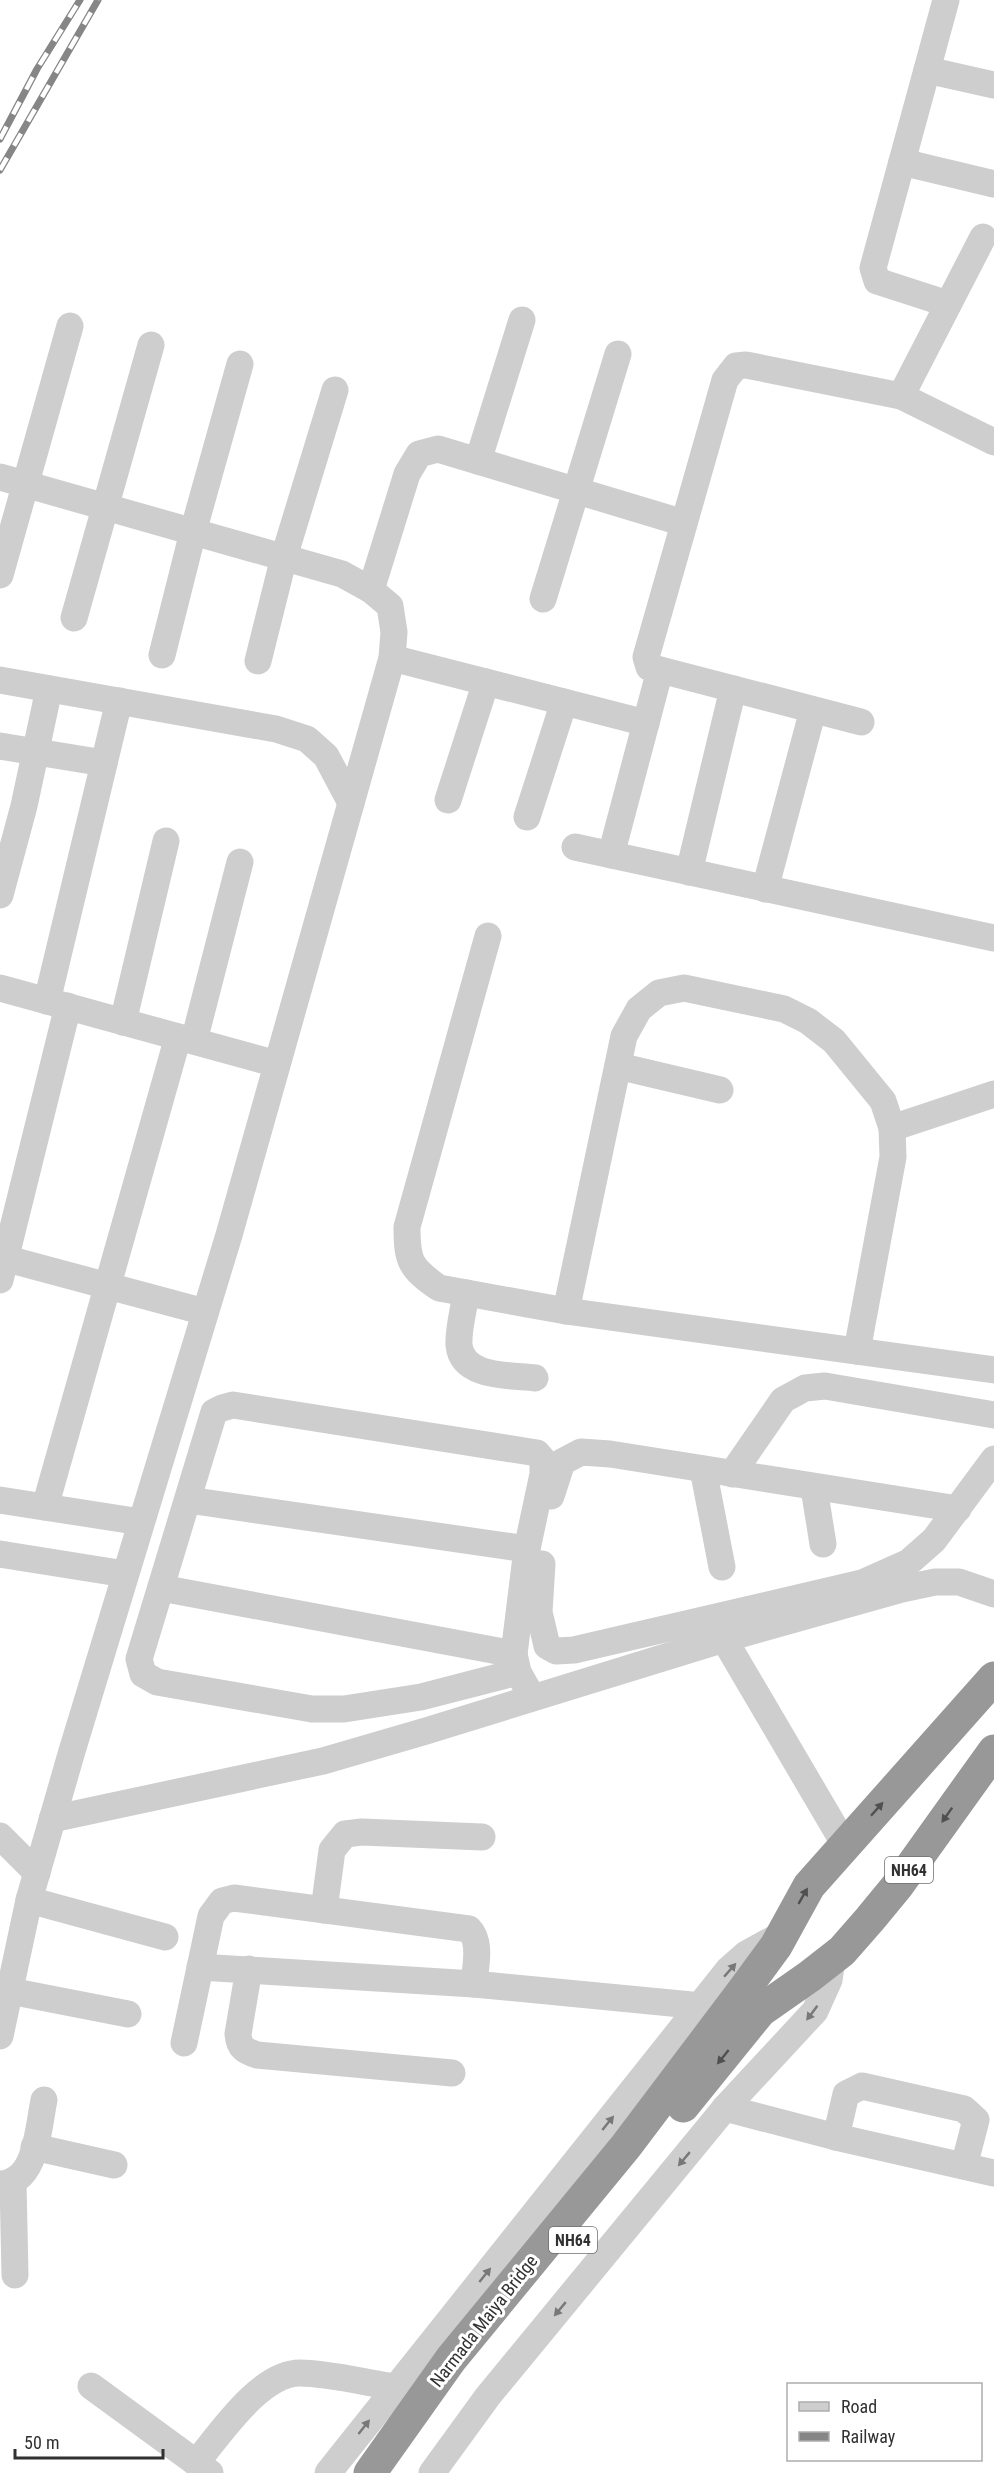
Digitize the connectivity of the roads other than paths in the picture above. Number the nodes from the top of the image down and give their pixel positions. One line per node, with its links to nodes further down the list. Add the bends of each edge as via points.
1 (946, 0): 2 (street)
2 (927, 70): 3 (street); 4 (street)
3 (994, 86)
4 (902, 162): 5 (street); 7 (street, via 873,268 877,281)
5 (994, 184)
6 (983, 237): 7 (street)
7 (948, 304): 14 (street)
8 (522, 320): 16 (street)
9 (70, 326): 18 (street)
10 (151, 345): 20 (street)
11 (618, 354): 19 (street)
12 (240, 364): 22 (street)
13 (335, 390): 23 (street)
14 (901, 396): 15 (street); 21 (street, via 736,366 725,380)
15 (993, 437)
16 (478, 461): 19 (street); 25 (street, via 438,449 419,454 407,474)
17 (0, 477): 18 (street)
18 (27, 485): 20 (street); 24 (street)
19 (576, 491): 21 (street); 26 (street)
20 (105, 507): 22 (street); 27 (street)
21 (684, 523): 31 (street, via 646,657 649,667)
22 (193, 532): 23 (street); 28 (street)
23 (284, 557): 25 (street, via 342,574); 30 (street)
24 (0, 575)
25 (371, 590): 29 (street, via 390,606)
26 (543, 599)
27 (74, 618)
28 (162, 655)
29 (392, 658): 33 (street); 45 (street)
30 (258, 661)
31 (660, 670): 35 (street); 40 (street)
32 (0, 680): 34 (street)
33 (486, 682): 37 (street); 44 (street)
34 (49, 689): 36 (street); 42 (street)
35 (733, 689): 38 (street); 51 (street)
36 (119, 701): 43 (street); 45 (street, via 276,729 307,739 326,756)
37 (564, 702): 40 (street); 46 (street)
38 (813, 710): 39 (street); 52 (street)
39 (861, 722)
40 (646, 723): 49 (street)
41 (0, 746): 42 (street)
42 (36, 752): 43 (street); 53 (street)
43 (104, 763): 57 (street)
44 (448, 800)
45 (351, 803): 60 (street)
46 (527, 818)
47 (166, 841): 58 (street)
48 (575, 847): 49 (street)
49 (611, 855): 51 (street)
50 (240, 862): 59 (street)
51 (689, 872): 52 (street)
52 (765, 889): 55 (street)
53 (0, 895)
54 (488, 936): 67 (street, via 407,1227 407,1255 422,1276 439,1288)
55 (994, 938)
56 (0, 988): 57 (street)
57 (57, 1004): 58 (street); 65 (street)
58 (123, 1022): 59 (street)
59 (186, 1039): 60 (street); 66 (street)
60 (277, 1064): 69 (street)
61 (618, 1066): 62 (street); 64 (street, via 624,1036 639,1009 659,993 684,988 784,1010 808,1021 834,1041 883,1101); 68 (street)
62 (720, 1090)
63 (994, 1094): 64 (street)
64 (892, 1128): 70 (street, via 893,1157)
65 (2, 1265): 66 (street)
66 (108, 1286): 69 (street); 80 (street)
67 (466, 1293): 68 (street); 72 (street, via 459,1346 467,1364 481,1371)
68 (566, 1311): 70 (street)
69 (205, 1312): 82 (street)
70 (857, 1351): 71 (street)
71 (994, 1370)
72 (535, 1378)
73 (994, 1415): 76 (street, via 825,1386 805,1388 783,1400)
74 (994, 1460): 81 (street)
75 (703, 1469): 76 (street); 81 (street, via 581,1452 562,1462 549,1501 542,1563 539,1612 547,1646 556,1652 574,1650 862,1583 909,1563 934,1540); 86 (street)
76 (732, 1474): 77 (street)
77 (814, 1488): 81 (street); 83 (street)
78 (0, 1500): 80 (street)
79 (188, 1500): 84 (street); 84 (street, via 214,1412 234,1405 537,1453 543,1460 543,1473); 88 (street)
80 (45, 1507): 82 (street)
81 (958, 1509)
82 (141, 1522): 87 (street)
83 (823, 1544)
84 (527, 1550): 91 (street)
85 (0, 1554): 87 (street)
86 (722, 1567)
87 (125, 1574): 96 (street)
88 (161, 1588): 91 (street); 91 (street, via 139,1659 143,1674 157,1682 312,1709 344,1709 421,1697)
89 (994, 1594): 90 (street, via 959,1582 935,1582)
90 (724, 1639): 93 (street); 99 (street)
91 (516, 1663): 93 (street)
92 (994, 1678): 99 (highway, NH64, one-way to 92)
93 (531, 1697): 96 (street, via 323,1761)
94 (994, 1751): 95 (highway, NH64)
95 (984, 1779): 105 (highway, NH64, one-way to 105)
96 (52, 1819): 100 (street)
97 (0, 1836): 100 (street)
98 (482, 1837): 102 (street, via 345,1834 332,1850)
99 (845, 1845): 103 (highway, NH64, one-way to 99, via 809,1886)
100 (37, 1873): 101 (street)
101 (29, 1900): 104 (street); 109 (street)
102 (324, 1910): 106 (street, via 234,1898 222,1901 211,1916); 108 (street, via 470,1929 476,1942)
103 (781, 1935): 110 (highway, NH64); 111 (street, NH64, one-way to 103, via 729,1969 746,1954)
104 (165, 1937)
105 (832, 1959): 110 (highway, NH64); 117 (street, one-way to 117, via 829,1980 816,2011)
106 (201, 1967): 107 (street); 114 (street)
107 (249, 1969): 108 (street); 115 (street, via 238,2034 245,2051)
108 (474, 1984): 111 (street)
109 (10, 1991): 112 (street); 113 (street)
110 (752, 2001): 129 (highway, Narmada Maiya Bridge / NH64, via 626,2145 451,2359); 130 (highway, NH64, one-way to 130)
111 (702, 2006): 126 (street, NH64, one-way to 111)
112 (128, 2014)
113 (0, 2036)
114 (184, 2043)
115 (452, 2073)
116 (44, 2100): 119 (street)
117 (725, 2109): 118 (street); 131 (street, one-way to 131, via 488,2396)
118 (836, 2137): 121 (street); 121 (street, via 846,2094 862,2086 943,2103 964,2109 976,2120)
119 (34, 2147): 120 (street); 123 (street, via 23,2176)
120 (114, 2165)
121 (964, 2166): 122 (street)
122 (994, 2173)
123 (6, 2183): 124 (street)
124 (15, 2275)
125 (91, 2386): 127 (street)
126 (396, 2387): 127 (street, via 299,2373 277,2378 260,2388); 128 (street, NH64, one-way to 126)
127 (203, 2468)
128 (328, 2473)
129 (370, 2473)
130 (391, 2473)
131 (432, 2473)

